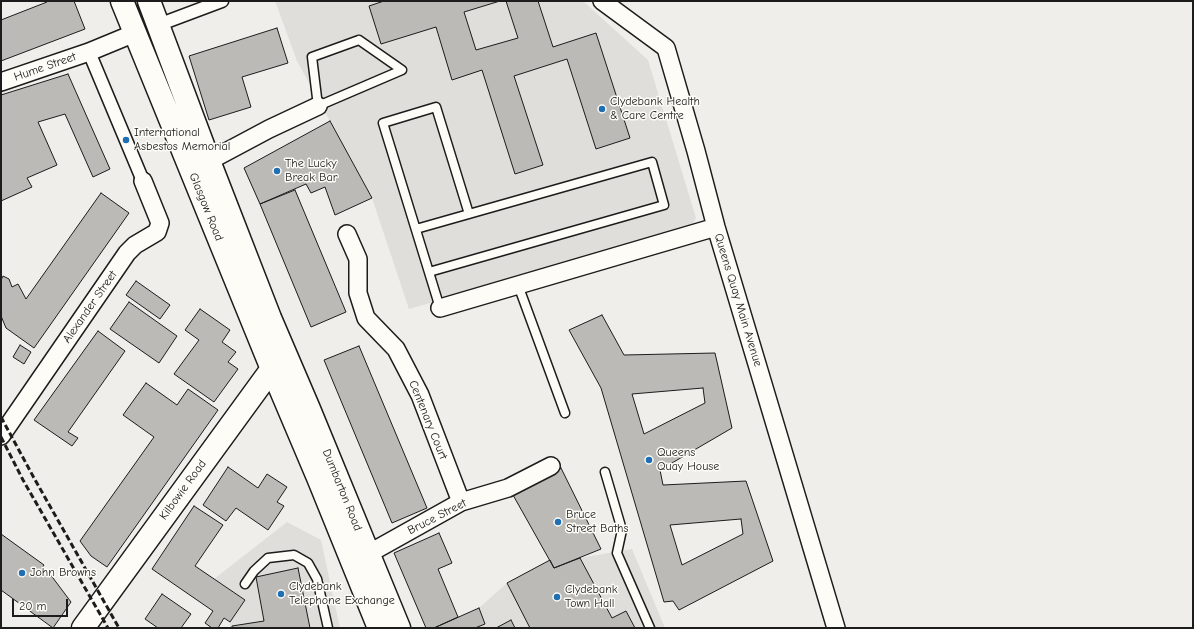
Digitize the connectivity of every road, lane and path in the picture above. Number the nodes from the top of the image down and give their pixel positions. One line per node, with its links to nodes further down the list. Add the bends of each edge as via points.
1 (122, 1): 6 (main road, Glasgow Road)
2 (149, 1): 5 (main road, Glasgow Road)
3 (222, 1): 5 (street)
4 (602, 1): 13 (street, Queens Quay Main Avenue, via 666,48)
5 (158, 25): 6 (main road); 10 (main road, Glasgow Road)
6 (135, 33): 7 (street, Hume Street); 19 (main road, Glasgow Road)
7 (89, 52): 8 (street, Hume Street); 11 (street)
8 (1, 82)
9 (318, 106): 9 (lane, via 312,57 359,40 402,70); 10 (street)
10 (209, 161): 19 (main road, Glasgow Road)
11 (143, 181): 21 (street, Alexander Street, via 160,223 157,232 127,253)
12 (469, 214): 14 (lane); 14 (lane, via 436,107 383,123); 16 (lane, via 652,162 664,205)
13 (716, 227): 17 (street); 32 (street, Queens Quay Main Avenue)
14 (416, 229): 16 (lane)
15 (347, 234): 24 (street, Centenary Court, via 358,259 358,293 366,318 396,349 420,394)
16 (429, 272): 18 (lane)
17 (518, 285): 18 (street); 20 (lane)
18 (440, 308)
19 (278, 360): 25 (main road, Dumbarton Road); 27 (main road, Kilbowie Road); 29 (main road, Dumbarton Road, via 319,480)
20 (565, 413)
21 (1, 436)
22 (551, 466): 24 (street, Bruce Street, via 508,488)
23 (605, 472): 31 (lane, via 622,530 617,553)
24 (460, 502): 25 (street, Bruce Street)
25 (368, 554): 30 (main road, Dumbarton Road)
26 (245, 584): 28 (lane, via 268,558 294,555 308,563 317,579)
27 (83, 628)
28 (328, 628)
29 (379, 628)
30 (399, 628)
31 (650, 628)
32 (836, 628)

